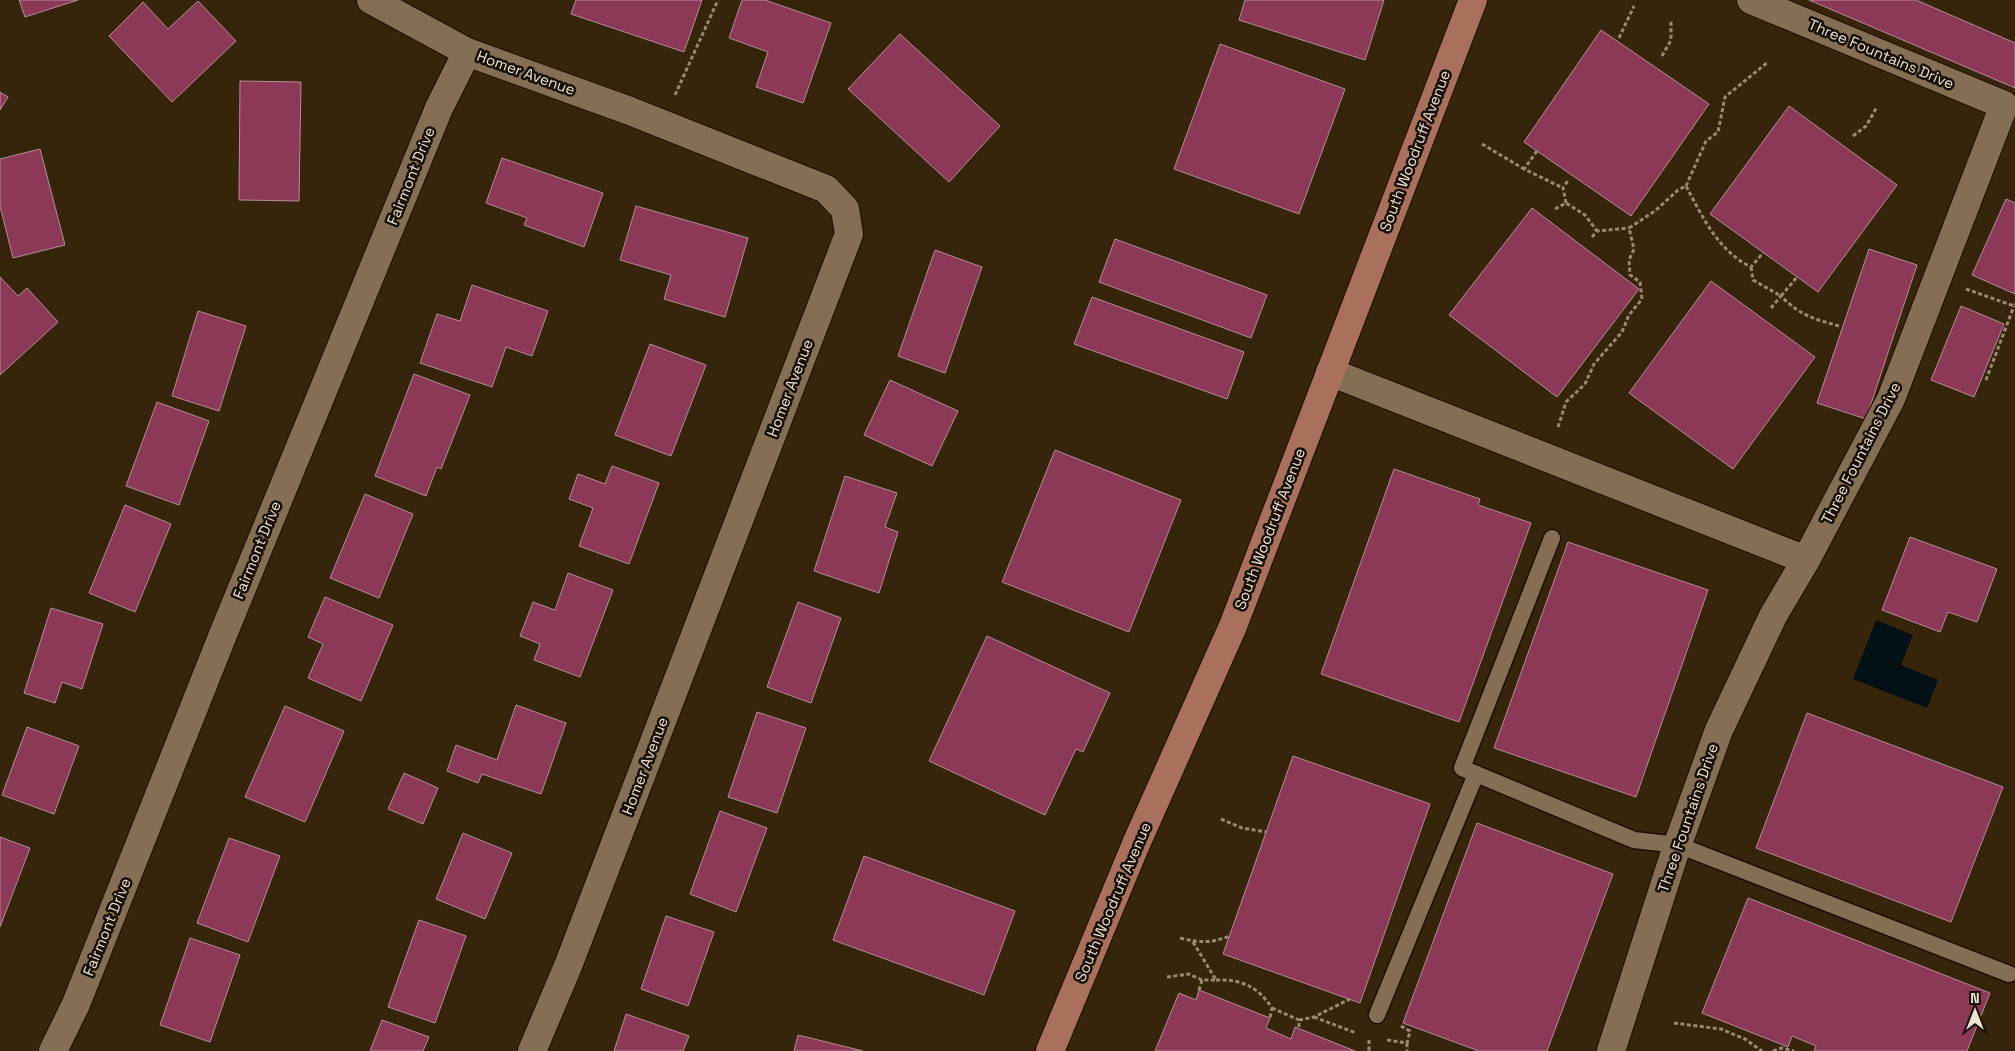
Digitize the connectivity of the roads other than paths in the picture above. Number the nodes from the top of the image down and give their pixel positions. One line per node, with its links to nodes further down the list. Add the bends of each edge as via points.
1 (371, 0): 4 (street, Homer Avenue)
2 (1473, 0): 5 (main road, South Woodruff Avenue)
3 (1751, 0): 7 (street, Three Fountains Drive, via 2004,105 1891,399)
4 (467, 52): 12 (street, Fairmont Drive, via 439,108 224,632 76,1004); 13 (street, Homer Avenue, via 826,189 845,210 849,234 572,957)
5 (1330, 372): 7 (street); 14 (main road, South Woodruff Avenue, via 1233,626 1136,844)
6 (1552, 538): 8 (lane, via 1462,768)
7 (1806, 560): 9 (street, Three Fountains Drive, via 1773,616 1719,730)
8 (1476, 774): 9 (lane, via 1634,840); 11 (lane)
9 (1678, 845): 10 (lane); 15 (street, Three Fountains Drive)
10 (2009, 974)
11 (1377, 1015)
12 (52, 1051)
13 (532, 1051)
14 (1050, 1051)
15 (1611, 1051)

